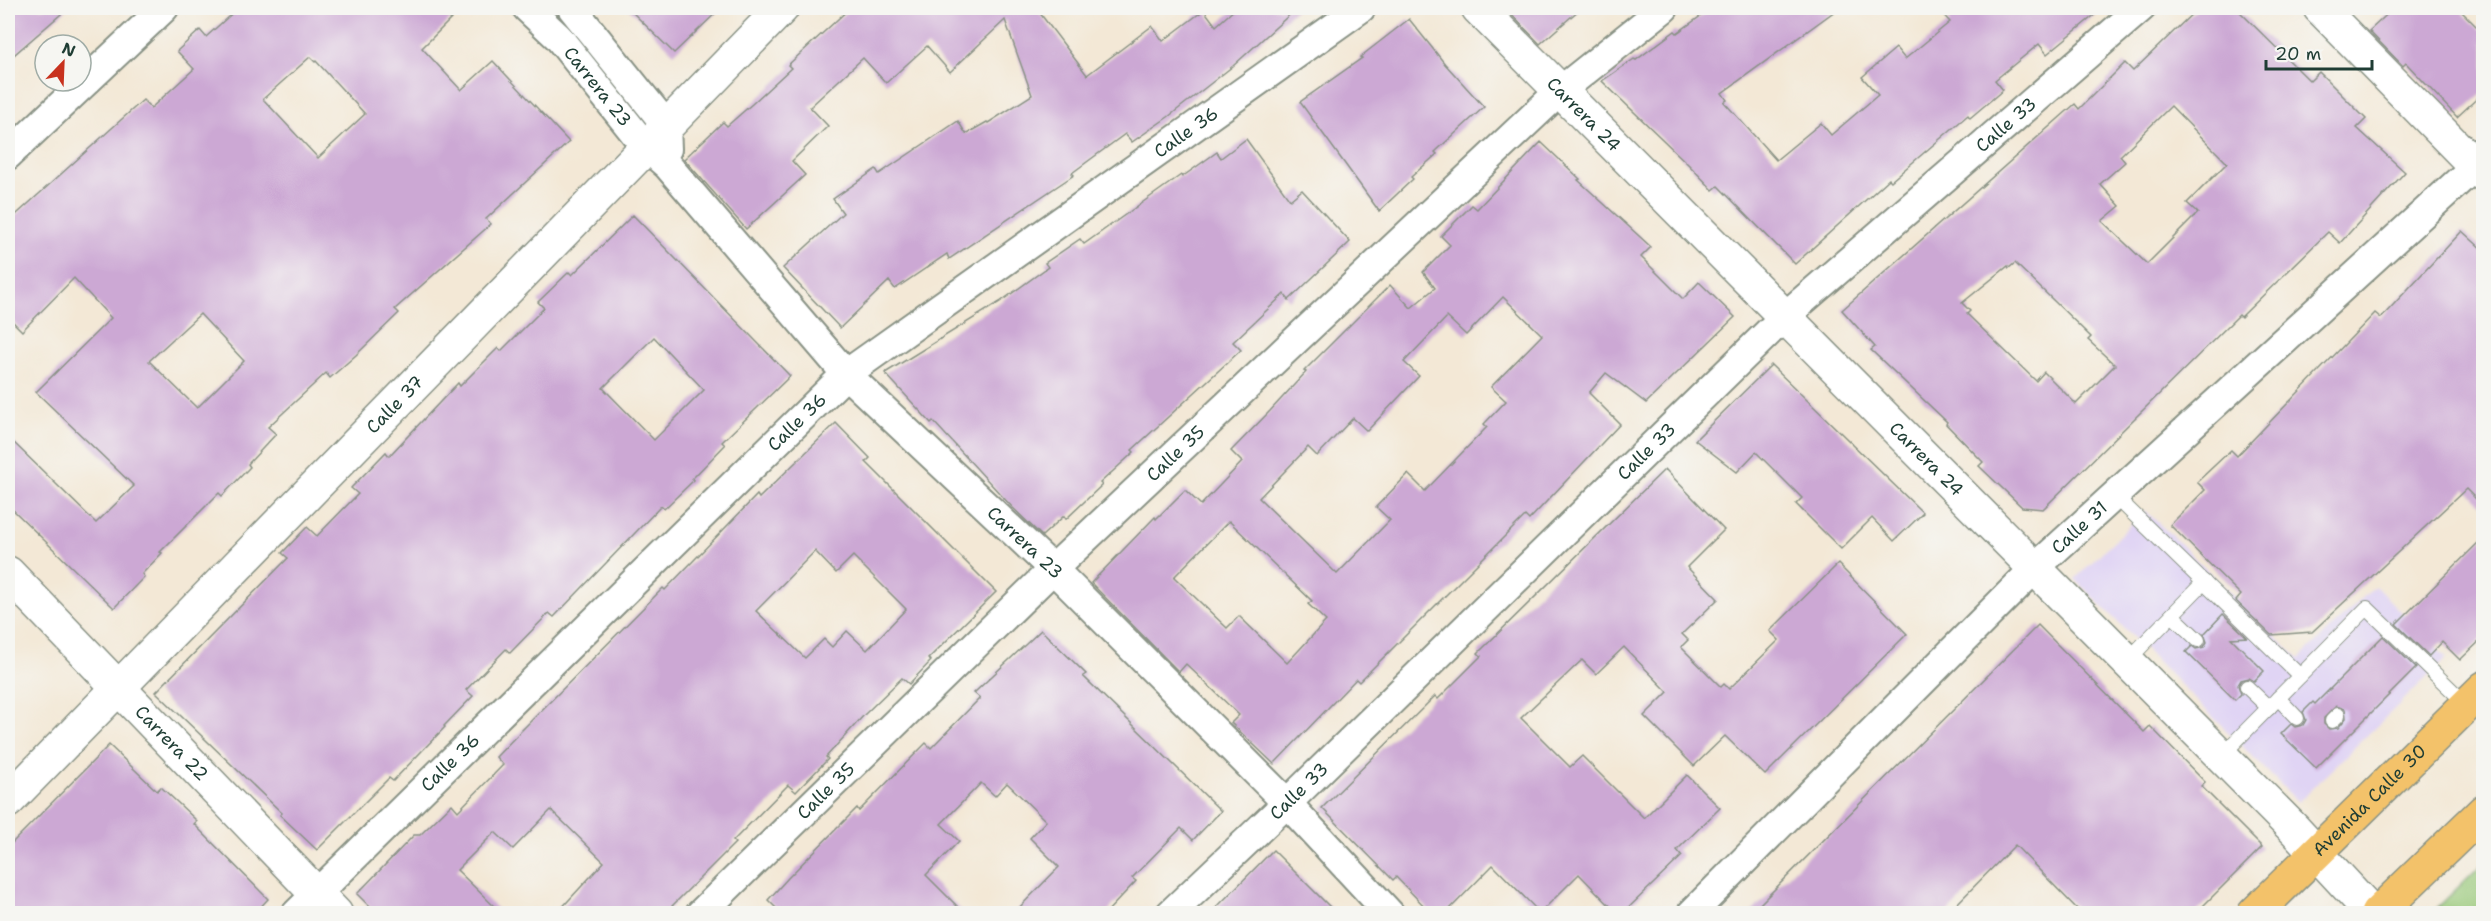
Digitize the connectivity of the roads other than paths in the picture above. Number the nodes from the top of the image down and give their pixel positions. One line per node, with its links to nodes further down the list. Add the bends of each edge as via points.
1 (164, 8): 12 (street)
2 (527, 8): 11 (street, Carrera 23)
3 (572, 8): 11 (street, Carrera 23)
4 (782, 8): 11 (street, Calle 37)
5 (1361, 8): 15 (street, Calle 36)
6 (1478, 8): 10 (street, Carrera 24)
7 (1664, 8): 10 (street, Calle 35)
8 (2141, 8): 14 (street, Calle 33)
9 (2320, 8): 13 (street)
10 (1560, 91): 14 (street, Carrera 24); 17 (street, Calle 35)
11 (659, 146): 15 (street, Carrera 23); 25 (street, Calle 37)
12 (8, 155)
13 (2481, 166): 16 (street, Calle 31)
14 (1784, 317): 18 (street, Carrera 24); 32 (street, Calle 33)
15 (846, 374): 17 (street, Carrera 23); 35 (street, Calle 36)
16 (2114, 495): 18 (street, Calle 31); 20 (lane)
17 (1053, 569): 32 (street, Carrera 23); 36 (street, Calle 35)
18 (2034, 569): 23 (street, Carrera 24); 39 (street, Calle 31)
19 (8, 573): 25 (street, Carrera 22)
20 (2204, 582): 21 (lane); 24 (lane)
21 (2172, 615): 22 (lane); 23 (lane)
22 (2198, 640)
23 (2126, 662): 30 (street, Carrera 24)
24 (2300, 676): 27 (lane, via 2367,608 2404,650); 28 (lane)
25 (117, 687): 31 (street, Calle 37); 35 (street, Carrera 22)
26 (2247, 687): 28 (lane)
27 (2475, 696): 34 (highway, Avenida Calle 30)
28 (2274, 703): 29 (lane); 30 (lane)
29 (2297, 718)
30 (2220, 757): 34 (street, Carrera 24)
31 (8, 801)
32 (1287, 803): 37 (street, Calle 33); 38 (street, Carrera 23)
33 (2484, 811): 41 (highway)
34 (2315, 852): 40 (highway, Avenida Calle 30); 41 (street, Carrera 24)
35 (316, 907)
36 (700, 914)
37 (1170, 914)
38 (1390, 914)
39 (1691, 914)
40 (2254, 914)
41 (2375, 914)

